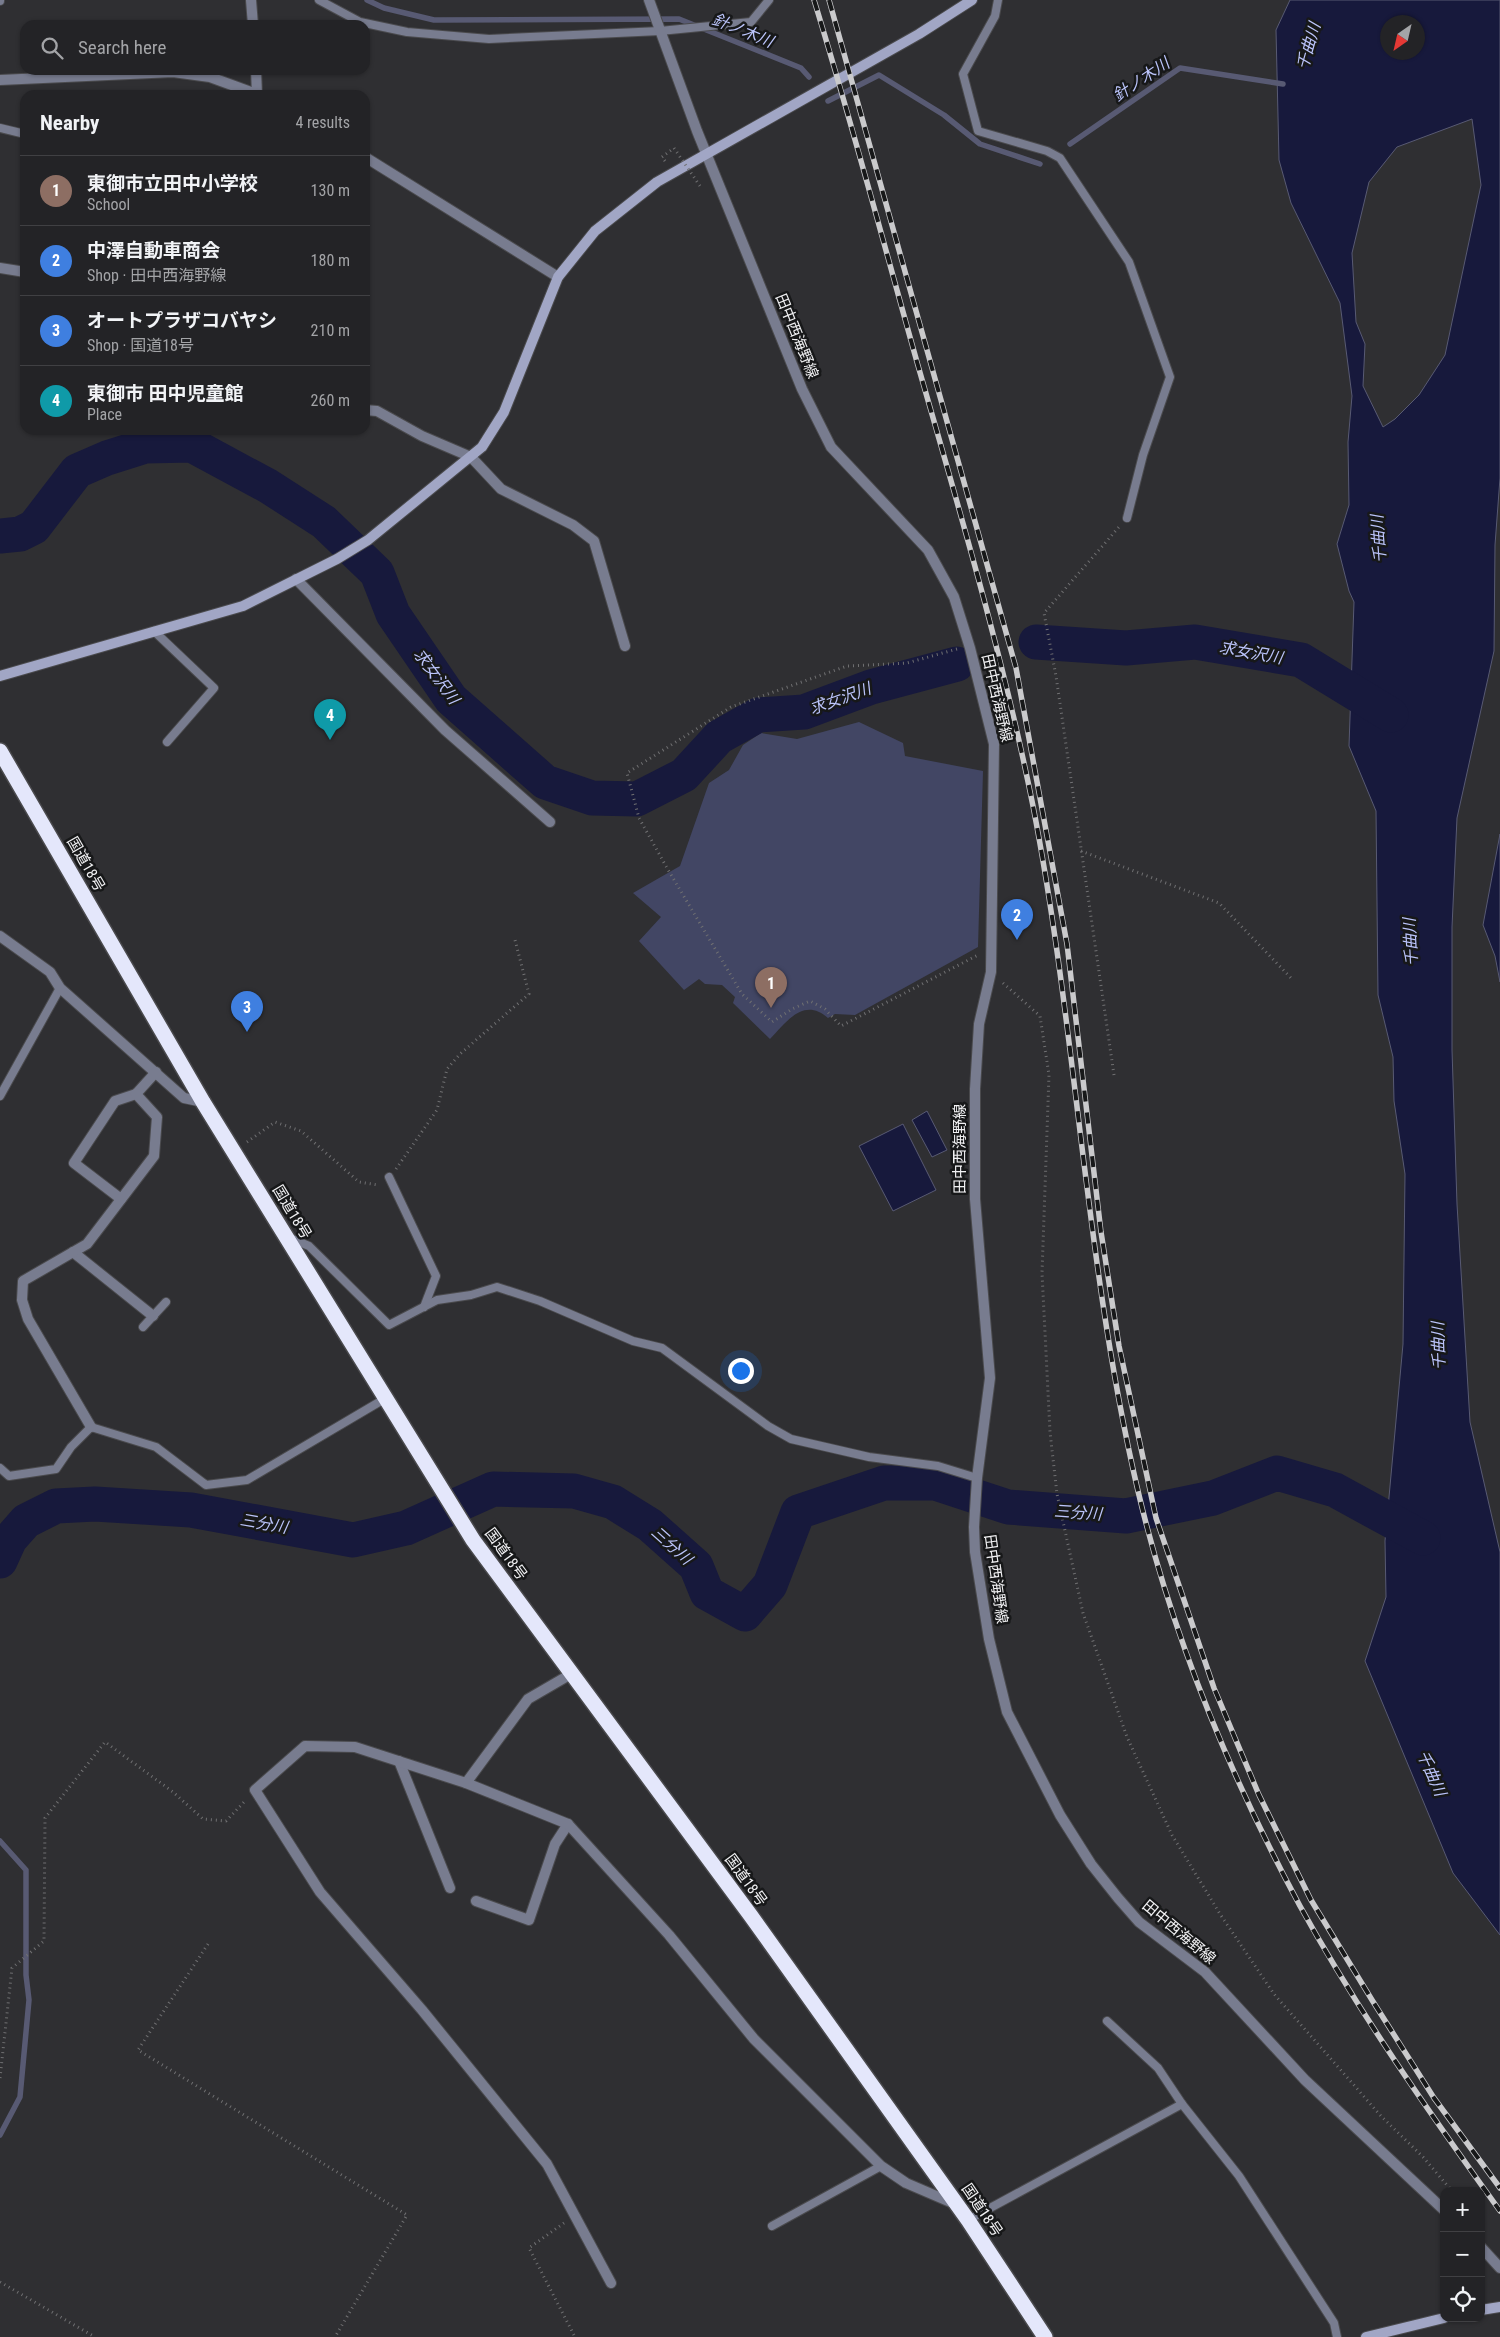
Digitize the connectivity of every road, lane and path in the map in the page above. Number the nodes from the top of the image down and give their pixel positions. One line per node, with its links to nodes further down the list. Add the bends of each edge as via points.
1 (251, 0): 7 (street)
2 (319, 0): 8 (lane)
3 (649, 0): 10 (street, 田中西海野線)
4 (770, 0): 10 (lane, via 751,22)
5 (972, 0): 20 (street)
6 (998, 0): 28 (lane, via 995,16 963,74 978,130 1060,158 1129,262 1170,377 1143,455)
7 (253, 20)
8 (356, 20)
9 (370, 24): 10 (lane, via 407,32 489,39)
10 (660, 31): 20 (street, 田中西海野線)
11 (108, 75): 14 (street)
12 (195, 75): 15 (street)
13 (256, 75): 16 (street)
14 (0, 80)
15 (247, 90)
16 (258, 90)
17 (0, 128): 18 (lane)
18 (20, 133)
19 (674, 148): 22 (path, bridge)
20 (708, 155): 25 (street, via 657,182 595,231); 31 (street, 田中西海野線, via 802,389 831,447 928,550 954,598)
21 (370, 160): 25 (street)
22 (700, 186)
23 (0, 268): 24 (street)
24 (20, 271)
25 (558, 277): 27 (street, via 504,412 482,447)
26 (370, 410): 27 (street)
27 (471, 457): 29 (street, via 368,540); 32 (street, via 501,489 572,525 594,541)
28 (1127, 518): 37 (path, via 1044,613)
29 (296, 579): 30 (street, via 243,606); 36 (street, via 445,730)
30 (154, 631): 33 (street); 34 (lane, via 214,688)
31 (969, 645): 40 (street, 田中西海野線, via 994,744); 40 (path, via 907,663 847,666 731,707 627,773 638,818 742,994 772,1022 810,1001 825,1008 841,1026)
32 (625, 646)
33 (0, 676)
34 (167, 742)
35 (0, 751): 48 (highway, 国道18号)
36 (550, 822)
37 (1081, 851): 42 (path, via 1219,903); 45 (path)
38 (0, 936): 43 (street, via 50,972)
39 (516, 940): 50 (path, via 529,994 460,1054 448,1069 437,1110)
40 (991, 949): 41 (street, 田中西海野線)
41 (991, 972): 61 (street, 田中西海野線, via 979,1024 974,1089 974,1199 990,1378); 74 (path, via 1040,1016 1049,1075 1042,1273 1050,1432 1057,1494 1083,1613 1127,1737 1172,1835 1274,1994)
42 (1291, 978)
43 (60, 988): 44 (street); 47 (lane)
44 (156, 1072): 46 (street); 48 (street, via 184,1098)
45 (1114, 1075)
46 (136, 1094): 51 (street, via 157,1117 154,1156); 51 (street, via 115,1101 74,1164)
47 (0, 1096)
48 (203, 1102): 49 (highway, 国道18号)
49 (234, 1151): 50 (path, via 276,1122 302,1132 359,1182 382,1186); 52 (highway, 国道18号)
50 (389, 1177): 55 (lane, via 436,1276)
51 (121, 1199): 53 (street, via 87,1244)
52 (285, 1236): 55 (lane, via 309,1246 388,1325); 58 (highway, 国道18号)
53 (73, 1252): 56 (street); 59 (street, via 23,1281 22,1300 28,1319)
54 (166, 1302): 56 (lane)
55 (424, 1307): 61 (lane, via 437,1300 498,1287 634,1341 662,1348 768,1426 791,1439 869,1457 938,1466)
56 (153, 1316): 57 (lane)
57 (143, 1327)
58 (386, 1398): 59 (lane, via 246,1480 206,1485 156,1447); 62 (highway, 国道18号, via 473,1540)
59 (91, 1427): 60 (lane, via 56,1468 8,1476)
60 (0, 1468)
61 (977, 1478): 76 (street, 田中西海野線, via 975,1552 989,1638 1005,1703 1026,1752 1091,1864 1139,1922 1205,1972 1305,2080)
62 (571, 1674): 64 (street, via 528,1699); 75 (highway, 国道18号, via 662,1794)
63 (399, 1761): 64 (street); 65 (street, via 355,1747 305,1746); 67 (street)
64 (466, 1783): 66 (street)
65 (255, 1790): 71 (path, via 226,1821 203,1818 105,1742 45,1818 44,1941 12,1968); 77 (street, via 320,1892 422,2010 547,2164)
66 (568, 1824): 68 (street, via 555,1844 529,1920); 73 (street, via 669,1936 754,2039)
67 (450, 1888)
68 (476, 1901)
69 (208, 1944): 88 (path, via 138,2050 407,2216)
70 (1107, 2021): 72 (lane, via 1158,2068)
71 (0, 2078)
72 (1182, 2104): 78 (lane); 91 (lane, via 1239,2176 1334,2323)
73 (881, 2166): 75 (street, via 906,2183); 79 (lane)
74 (1449, 2187)
75 (957, 2205): 78 (highway, 国道18号)
76 (1440, 2206)
77 (574, 2216): 83 (street); 89 (path, via 529,2248)
78 (968, 2220): 90 (highway, 国道18号)
79 (772, 2226)
80 (1485, 2251): 81 (street)
81 (1500, 2268)
82 (0, 2282): 87 (path)
83 (611, 2283)
84 (1500, 2307): 85 (street)
85 (1485, 2309)
86 (1440, 2319): 92 (street)
87 (95, 2337)
88 (335, 2337)
89 (575, 2337)
90 (1045, 2337)
91 (1337, 2337)
92 (1366, 2337)

